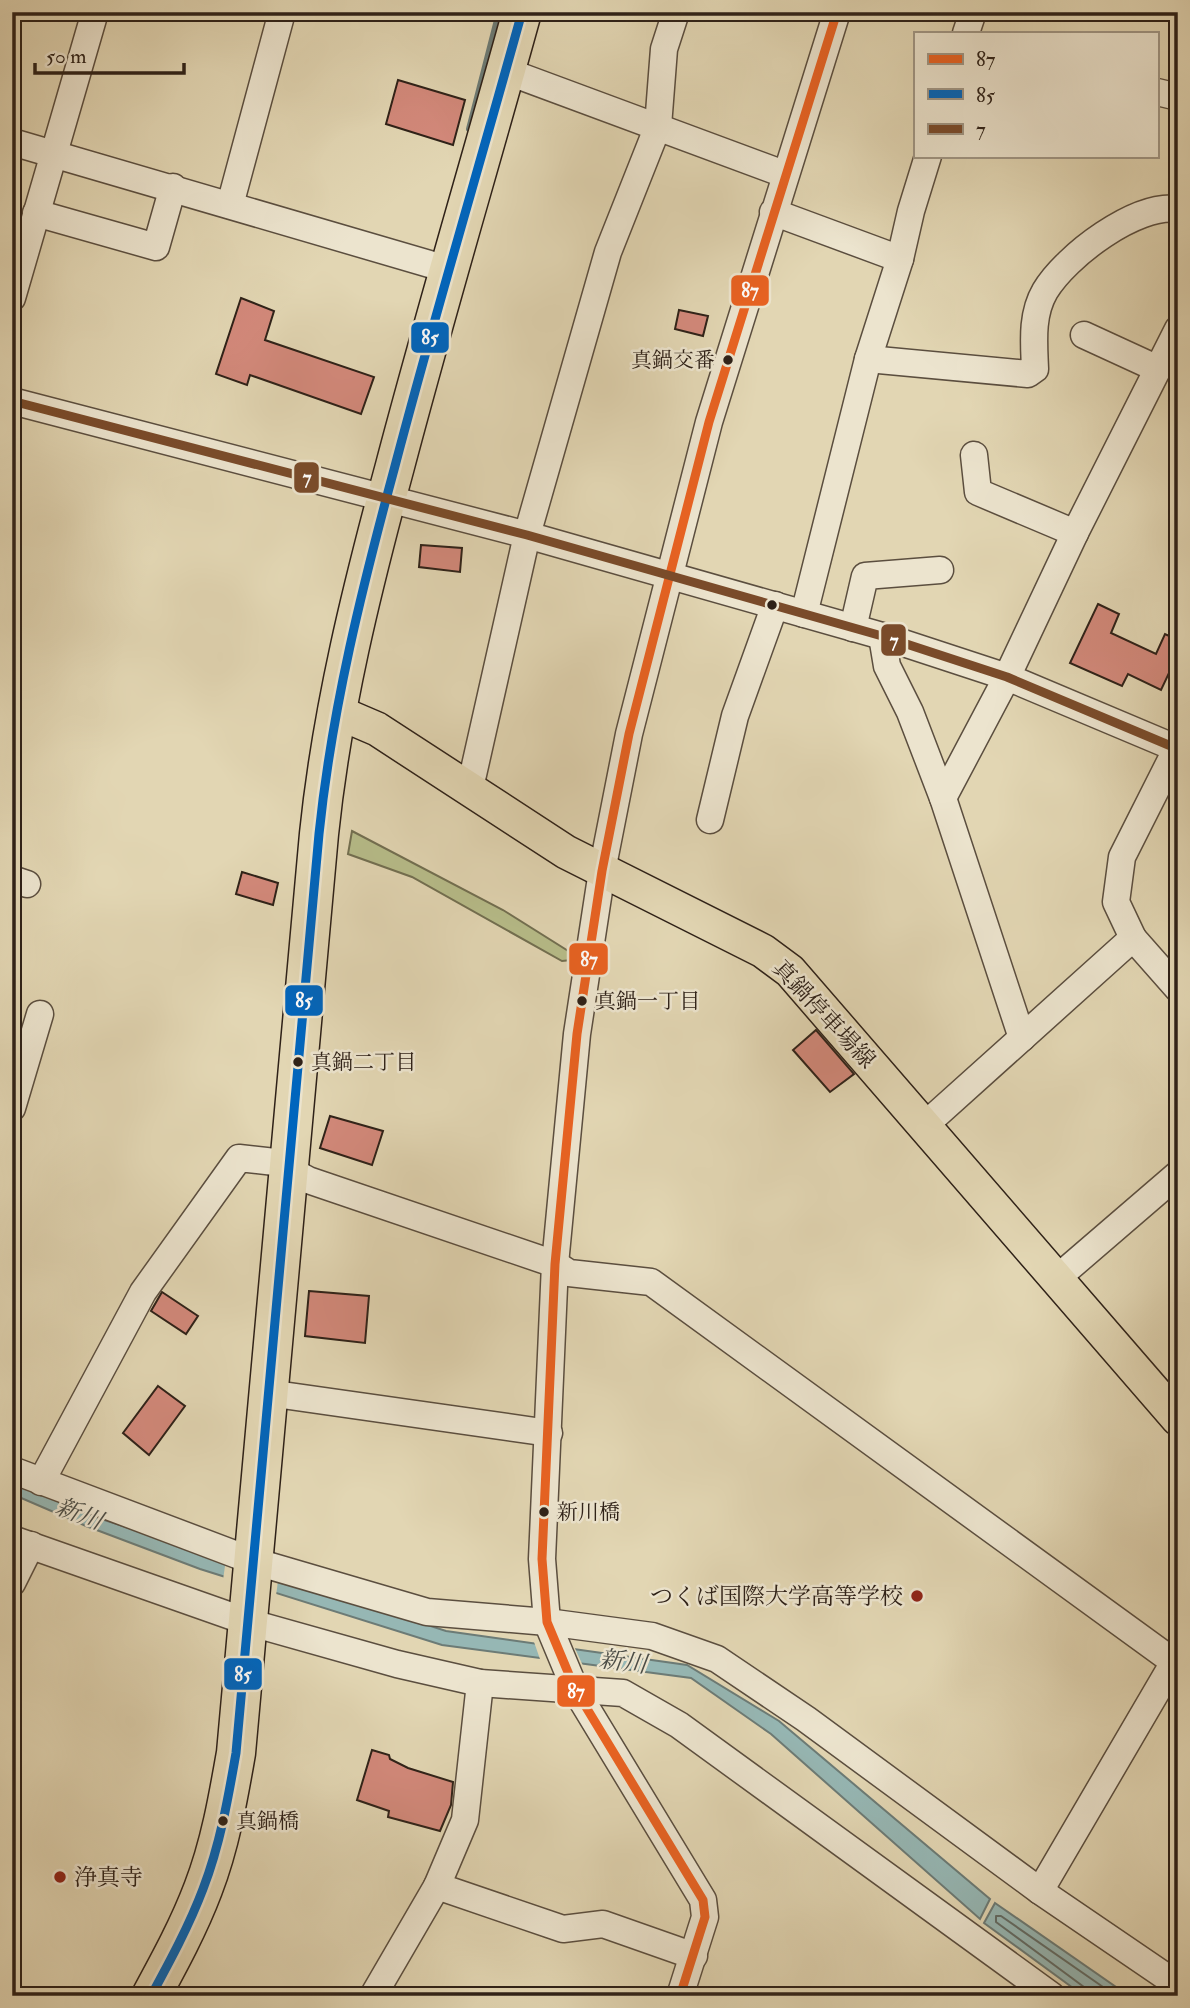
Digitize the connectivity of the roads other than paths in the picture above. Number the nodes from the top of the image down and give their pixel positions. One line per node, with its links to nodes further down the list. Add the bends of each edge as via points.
1 (95, 12): 13 (street)
2 (282, 12): 17 (street)
3 (522, 12): 8 (highway)
4 (676, 12): 11 (street, via 664,49)
5 (836, 12): 15 (street)
6 (973, 12): 7 (street)
7 (966, 32)
8 (506, 71): 11 (street); 22 (highway)
9 (1158, 92): 10 (street)
10 (1178, 97)
11 (658, 126): 15 (street); 32 (street, via 607,252)
12 (12, 142): 13 (street)
13 (54, 153): 16 (street); 20 (street)
14 (927, 158): 21 (street)
15 (785, 174): 19 (street)
16 (173, 187): 17 (street); 20 (street, via 156,247)
17 (230, 205): 22 (street)
18 (1178, 209): 26 (street, via 1167,208 1129,221 1104,234 1067,264 1045,292 1033,329 1035,369 1028,374)
19 (773, 212): 21 (street); 34 (street)
20 (36, 213): 23 (street)
21 (900, 259): 26 (street)
22 (450, 270): 30 (highway)
23 (12, 298)
24 (1178, 330): 27 (street)
25 (1084, 335): 27 (street)
26 (868, 359): 36 (street)
27 (1158, 369): 31 (street)
28 (12, 401): 30 (street)
29 (974, 455): 31 (street, via 978,492)
30 (386, 497): 32 (street); 40 (highway)
31 (1075, 533): 39 (street)
32 (527, 535): 34 (street); 42 (street)
33 (940, 570): 37 (street, via 865,576)
34 (668, 576): 35 (street); 45 (street, via 629,734)
35 (775, 605): 36 (street); 44 (street, via 735,716)
36 (804, 614): 37 (street)
37 (853, 628): 38 (street)
38 (883, 636): 39 (street); 43 (street, via 887,666)
39 (1007, 677): 41 (street); 43 (street)
40 (335, 711): 42 (main road, 真鍋停車場線, via 377,729); 52 (highway)
41 (1177, 748): 46 (street, via 1119,869 1116,902)
42 (470, 788): 45 (main road, 真鍋停車場線)
43 (943, 798): 49 (street)
44 (710, 820)
45 (602, 871): 51 (main road, 真鍋停車場線, via 763,951 790,971); 54 (street, via 577,1034)
46 (1133, 938): 47 (street); 49 (street)
47 (1178, 989)
48 (40, 1014): 50 (street)
49 (1022, 1038): 51 (street)
50 (12, 1108)
51 (925, 1125): 55 (main road, 真鍋停車場線)
52 (287, 1170): 54 (street); 56 (highway); 60 (street, via 275,1162 239,1158 143,1292)
53 (1178, 1174): 55 (street)
54 (555, 1265): 58 (street); 66 (street, via 569,1273 651,1282)
55 (1056, 1279): 57 (main road, 真鍋停車場線)
56 (268, 1393): 58 (street); 62 (highway)
57 (1178, 1419)
58 (549, 1433): 65 (street, via 542,1559)
59 (12, 1470): 60 (street)
60 (41, 1482): 62 (street)
61 (22, 1542): 63 (street); 64 (street)
62 (253, 1563): 64 (highway); 65 (street, via 427,1612)
63 (12, 1583)
64 (248, 1616): 67 (street, via 397,1664); 73 (highway, via 236,1753 215,1851 183,1936)
65 (551, 1631): 68 (street); 70 (street, via 652,1636 717,1659)
66 (1176, 1663): 70 (street)
67 (480, 1683): 68 (street); 69 (street, via 465,1820)
68 (571, 1683): 71 (street, via 703,1900 705,1917); 76 (street, via 623,1693 680,1725)
69 (437, 1886): 71 (street, via 563,1929 603,1924); 74 (street)
70 (1040, 1891): 72 (street)
71 (694, 1956): 75 (street)
72 (1178, 1985)
73 (151, 1996)
74 (373, 1996)
75 (680, 1996)
76 (1052, 1996)

